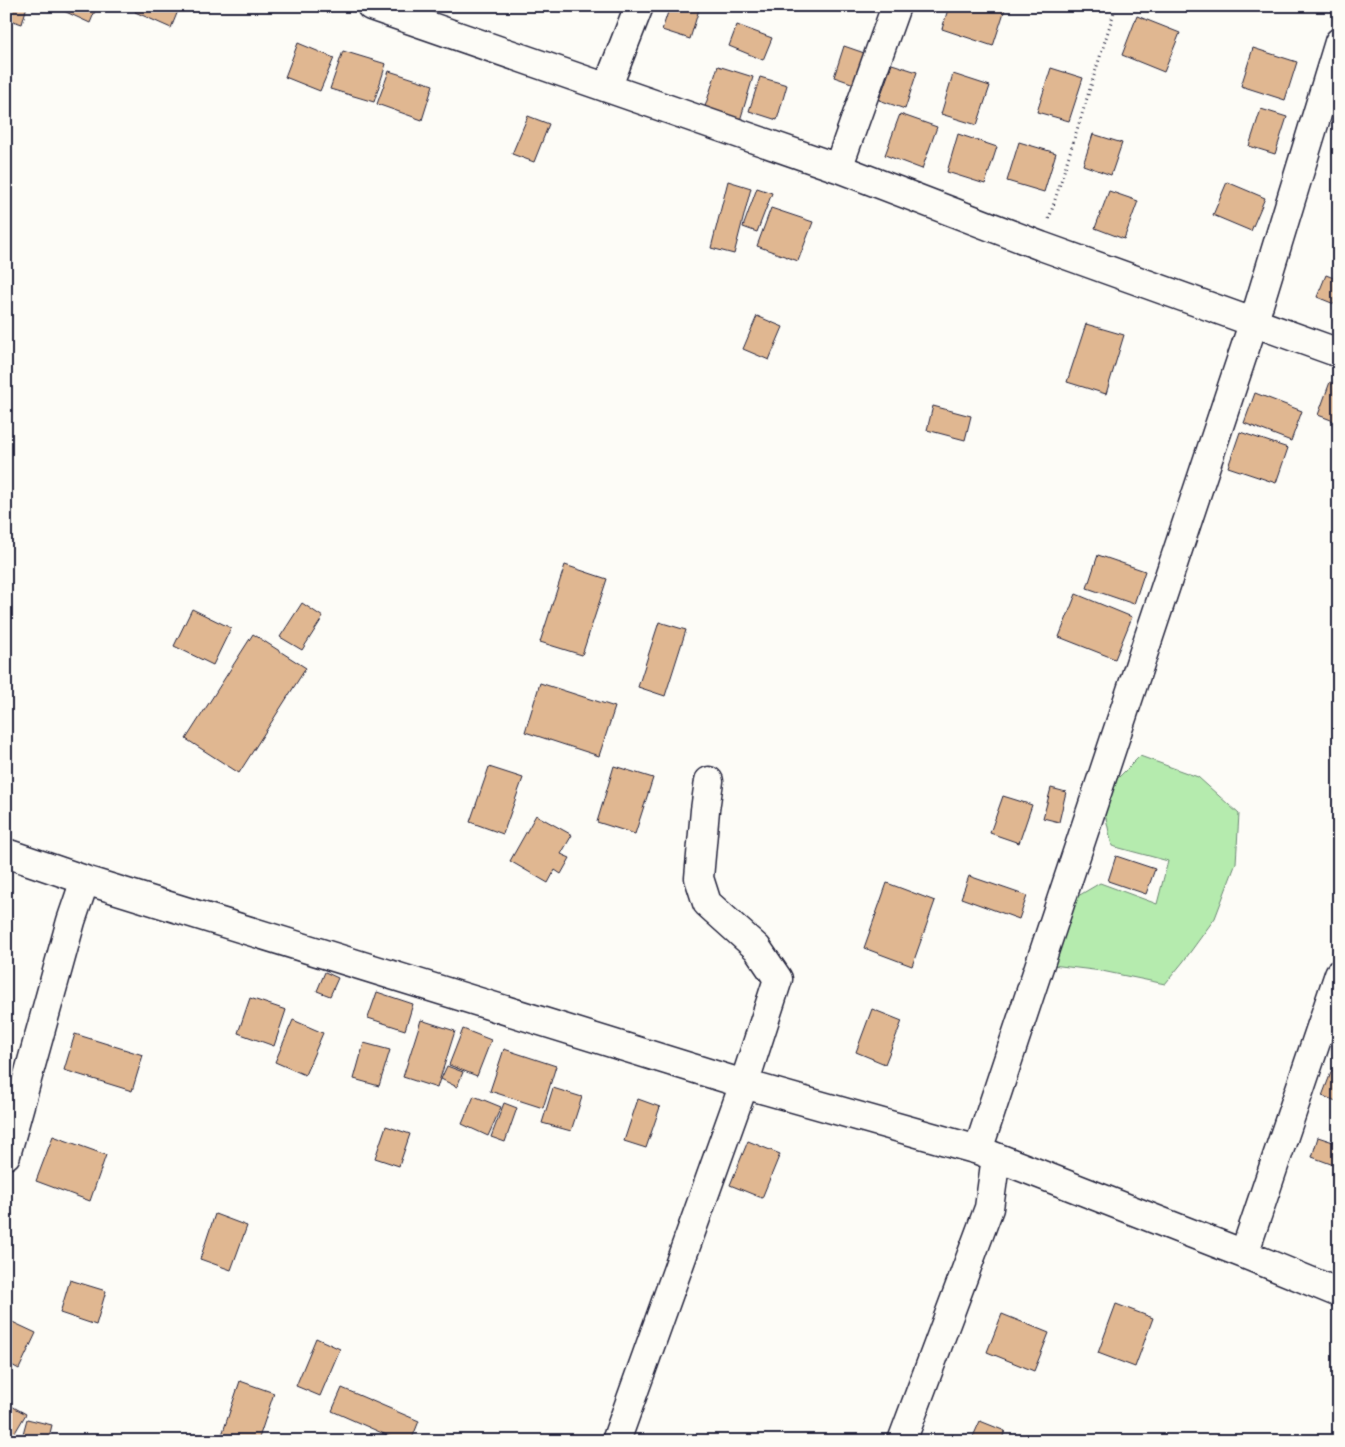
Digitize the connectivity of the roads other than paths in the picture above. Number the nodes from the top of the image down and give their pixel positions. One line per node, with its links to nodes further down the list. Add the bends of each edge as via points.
1 (371, 6): 5 (street)
2 (639, 6): 5 (street)
3 (896, 6): 6 (street)
4 (1339, 42): 7 (street)
5 (608, 88): 6 (street)
6 (838, 168): 7 (street, via 1040,246)
7 (1254, 322): 8 (street); 14 (street)
8 (1339, 352)
9 (709, 781): 13 (street, via 699,878 707,903 757,948 778,979)
10 (6, 852): 11 (street)
11 (85, 880): 13 (street); 15 (street)
12 (1339, 974): 16 (street)
13 (744, 1084): 14 (street); 18 (street)
14 (987, 1154): 16 (street); 19 (street, via 989,1208)
15 (6, 1156)
16 (1244, 1254): 17 (street)
17 (1339, 1293)
18 (616, 1441)
19 (902, 1441)

